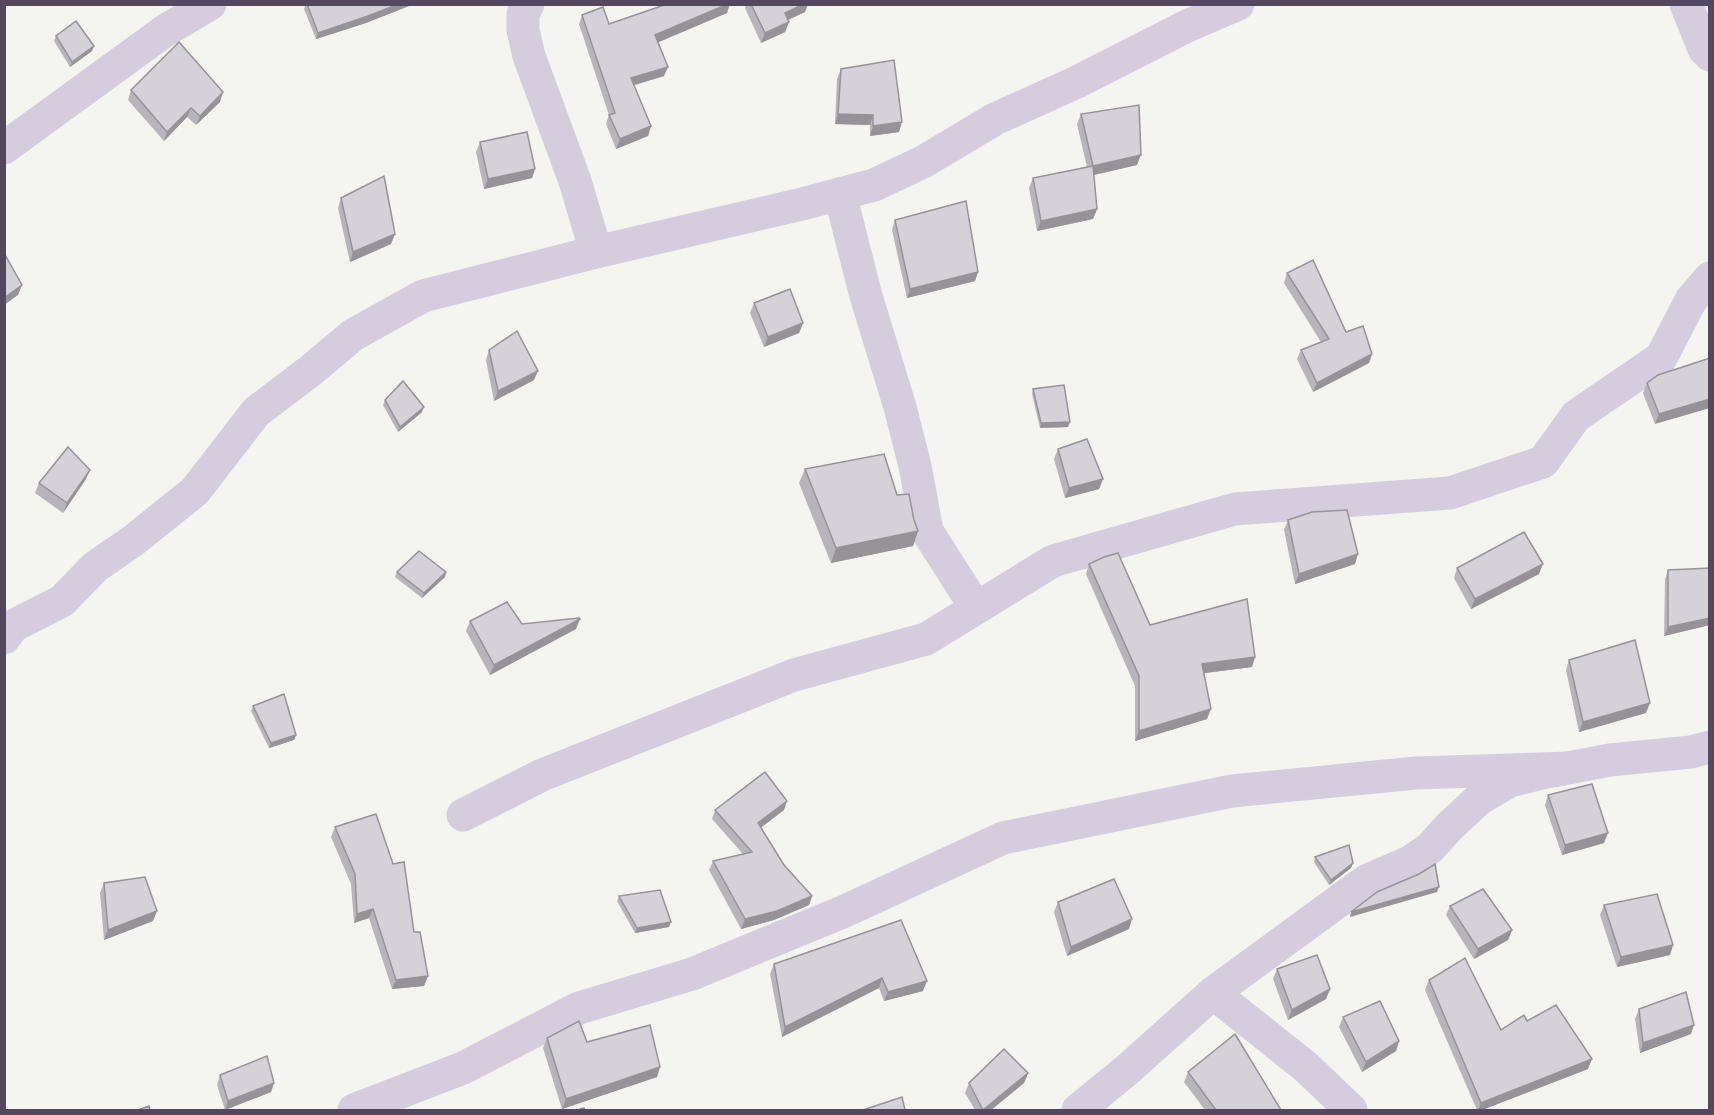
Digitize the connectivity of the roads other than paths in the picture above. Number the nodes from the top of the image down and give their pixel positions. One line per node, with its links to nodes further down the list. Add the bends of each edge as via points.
1 (210, 4): 6 (street, via 166,30)
2 (528, 4): 8 (street, via 523,14 523,30 529,56 575,181)
3 (1238, 4): 7 (street, via 995,119 923,162 874,185)
4 (1686, 4): 5 (street)
5 (1710, 55)
6 (4, 148)
7 (840, 194): 8 (street); 10 (street, via 900,407 927,531)
8 (596, 252): 11 (street, via 423,296 353,336 256,412 195,491 95,567 62,601 13,626)
9 (1710, 278): 10 (street, via 1691,300 1661,358 1576,416 1544,462 1450,493 1235,508 1053,561)
10 (976, 608): 14 (street, via 926,639 794,675 542,776)
11 (4, 638)
12 (1710, 747): 13 (street)
13 (1569, 768): 15 (street, via 1510,781 1479,799 1430,848 1410,862 1366,881); 16 (street, via 1416,773 1233,791 1003,837 845,912 692,974 579,1008 463,1068)
14 (463, 815)
15 (1212, 993): 17 (street); 18 (street, via 1306,1067)
16 (354, 1110)
17 (1078, 1110)
18 (1351, 1110)

